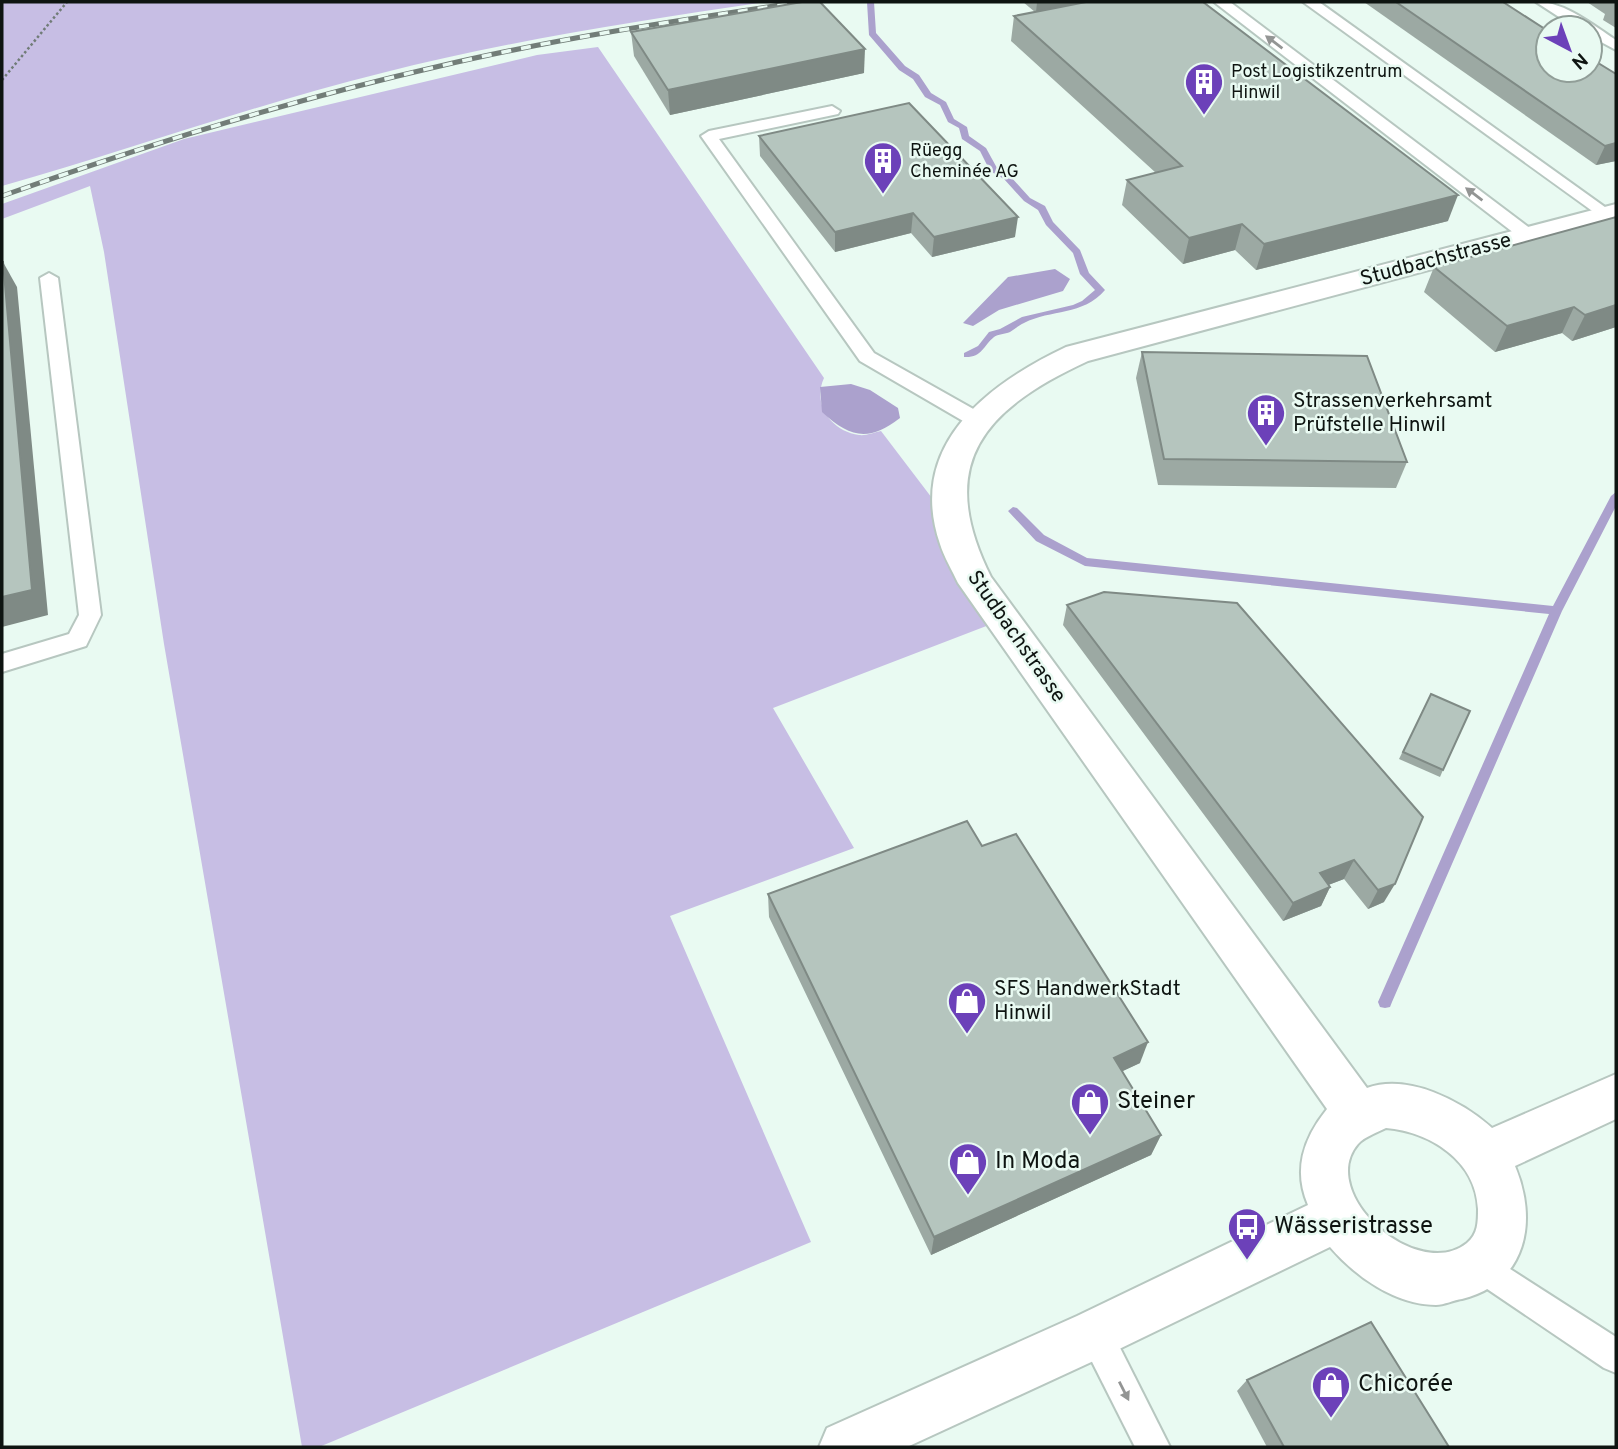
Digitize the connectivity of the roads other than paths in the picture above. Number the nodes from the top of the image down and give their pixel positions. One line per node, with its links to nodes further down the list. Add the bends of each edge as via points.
1 (1221, 2): 7 (lane, one-way to 1)
2 (1310, 2): 6 (lane)
3 (1543, 2): 4 (lane)
4 (1563, 14)
5 (832, 111): 9 (lane, via 709,136 867,357)
6 (1612, 213): 7 (street, Studbachstrasse)
7 (1529, 236): 9 (street, Studbachstrasse, via 1077,355 1012,387)
8 (50, 278): 10 (lane, via 90,615 78,640)
9 (977, 420): 12 (street, Studbachstrasse, via 957,455 950,485 951,523 967,568)
10 (2, 663)
11 (1616, 1096): 13 (street)
12 (1357, 1112): 13 (street, via 1382,1105 1409,1107 1463,1133); 14 (street, via 1336,1129 1324,1154 1324,1185)
13 (1484, 1156): 15 (street, via 1500,1188 1505,1222 1495,1251)
14 (1336, 1218): 15 (street, via 1362,1249 1397,1270 1435,1279 1470,1272); 16 (street)
15 (1479, 1265): 17 (lane)
16 (1096, 1335): 18 (street); 19 (lane, one-way to 19)
17 (1616, 1356)
18 (846, 1447)
19 (1153, 1447)

